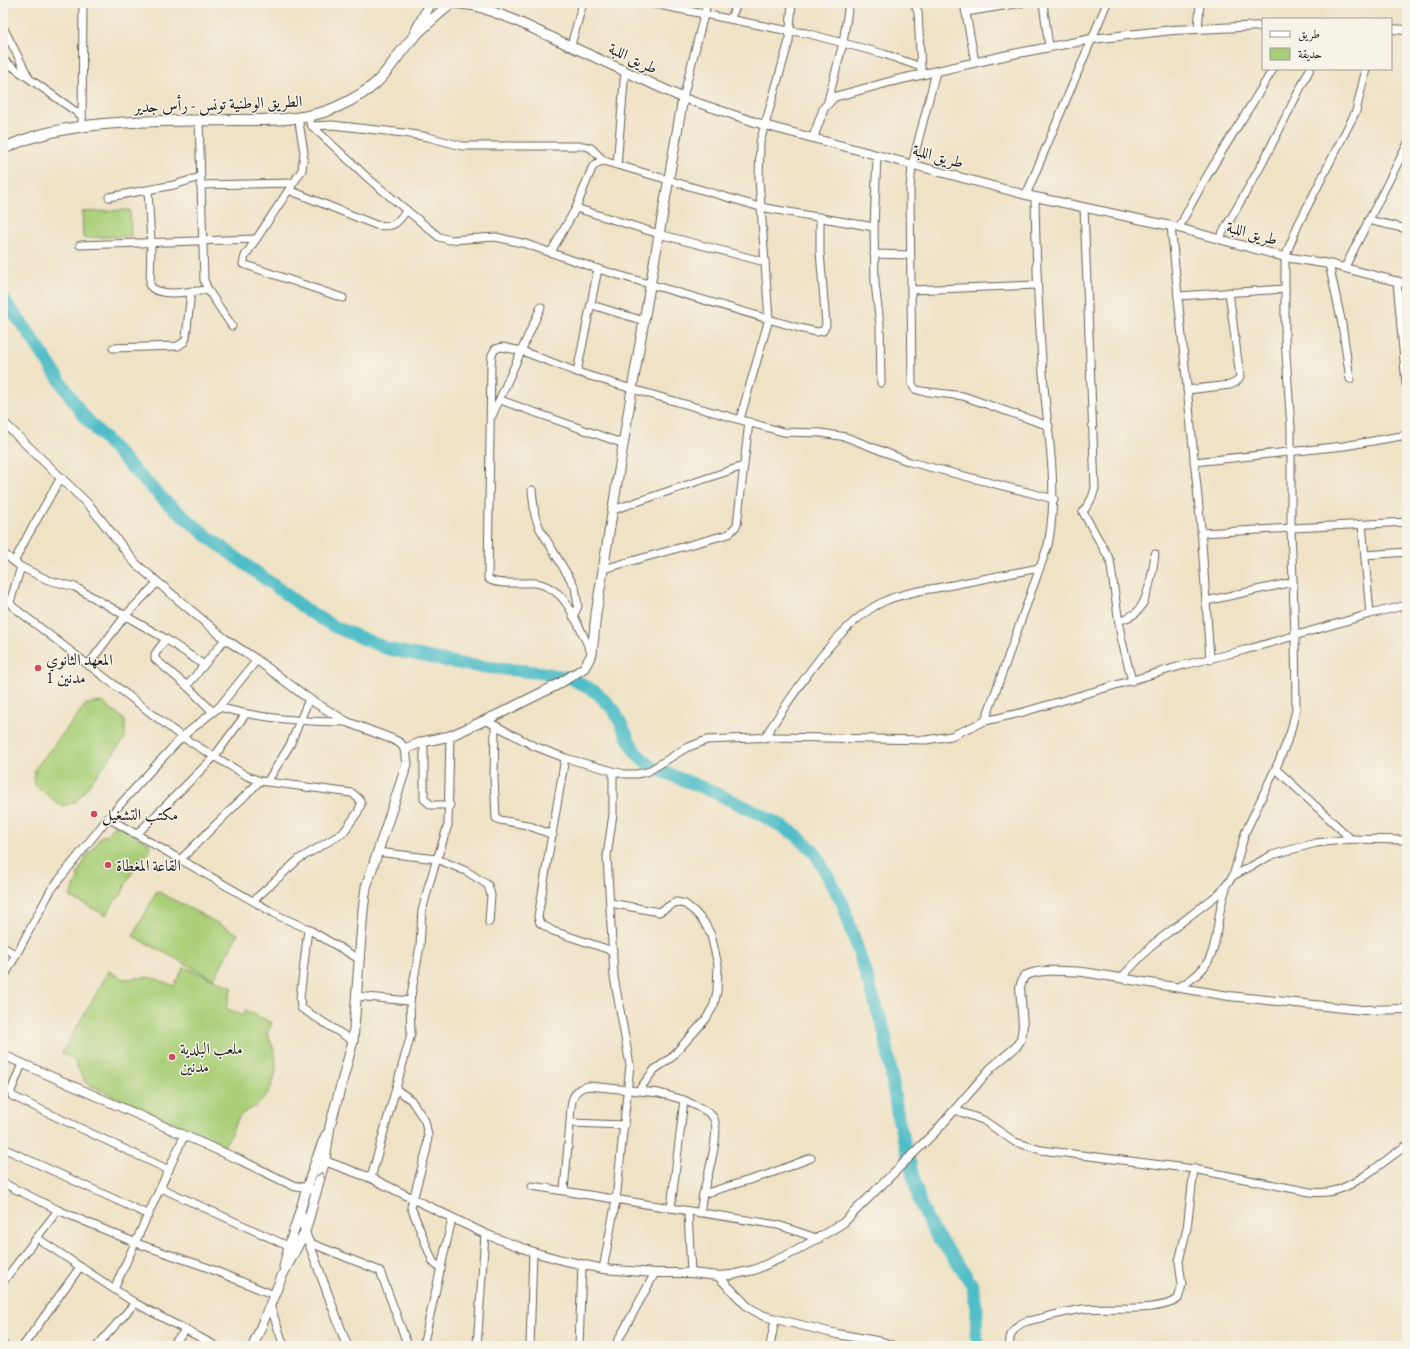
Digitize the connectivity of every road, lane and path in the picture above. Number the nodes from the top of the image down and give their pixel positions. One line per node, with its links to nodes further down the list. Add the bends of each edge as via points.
1 (84, 3): 45 (street)
2 (428, 3): 28 (main road, الطريق الوطنية تونس - رأس جدير, via 426,12)
3 (433, 3): 16 (main road, via 439,7)
4 (583, 3): 30 (street)
5 (649, 3): 19 (street)
6 (707, 3): 19 (street)
7 (738, 3): 20 (street)
8 (792, 3): 26 (street)
9 (849, 3): 29 (street)
10 (914, 3): 38 (street, via 918,12)
11 (964, 3): 18 (street)
12 (1021, 3): 18 (street)
13 (1042, 3): 31 (street)
14 (1108, 3): 27 (street)
15 (1200, 3): 23 (street)
16 (452, 4): 17 (main road, طريق اللبة); 28 (main road, الطريق الوطنية تونس - رأس جدير)
17 (474, 5): 30 (main road, طريق اللبة)
18 (966, 12): 33 (street)
19 (704, 14): 20 (street); 41 (street)
20 (730, 19): 26 (street)
21 (1262, 26): 23 (street)
22 (3, 27): 40 (street)
23 (1198, 29): 27 (street, via 1134,33)
24 (1392, 29): 25 (street)
25 (1407, 30)
26 (789, 31): 29 (street); 46 (street, via 786,53)
27 (1092, 39): 31 (street); 61 (street)
28 (410, 41): 43 (main road, الطريق الوطنية تونس - رأس جدير, via 376,83 336,107)
29 (843, 43): 38 (street, via 884,54); 42 (street)
30 (571, 45): 34 (main road, طريق اللبة)
31 (1049, 47): 33 (street)
32 (3, 60): 40 (street)
33 (975, 62): 39 (street)
34 (625, 70): 41 (main road, طريق اللبة); 53 (street)
35 (1272, 70): 71 (street)
36 (1309, 70): 75 (street, via 1262,164)
37 (1366, 70): 82 (street, via 1356,111 1298,225)
38 (921, 71): 39 (street); 42 (street, via 834,97)
39 (936, 72): 54 (street)
40 (28, 76): 45 (street)
41 (683, 98): 46 (street, طريق اللبة); 56 (main road)
42 (828, 102): 48 (street)
43 (302, 117): 44 (main road, الطريق الوطنية تونس - رأس جدير); 47 (street); 57 (street, via 304,162)
44 (199, 120): 45 (main road, الطريق الوطنية تونس - رأس جدير); 55 (street)
45 (82, 121): 50 (main road, الطريق الوطنية تونس - رأس جدير)
46 (764, 125): 48 (street, طريق اللبة); 64 (street, via 759,160)
47 (312, 126): 52 (street, via 332,125 404,133 462,146 484,148 584,146 591,148); 67 (street)
48 (813, 138): 51 (street, طريق اللبة)
49 (1407, 145): 69 (street)
50 (3, 149)
51 (877, 156): 54 (street, طريق اللبة); 70 (street)
52 (604, 161): 53 (street); 65 (street, via 592,168)
53 (617, 165): 56 (street)
54 (912, 165): 61 (street, طريق اللبة); 81 (street)
55 (200, 177): 58 (street); 59 (street)
56 (669, 180): 64 (street); 73 (main road)
57 (293, 183): 58 (street); 60 (street)
58 (200, 185): 76 (street)
59 (148, 190): 62 (street); 77 (street)
60 (289, 190): 67 (street, via 382,226 391,227); 74 (street)
61 (1026, 195): 63 (street, طريق اللبة)
62 (109, 197)
63 (1035, 197): 66 (street, طريق اللبة); 90 (street)
64 (760, 207): 68 (street); 83 (street)
65 (576, 208): 73 (street); 79 (street)
66 (1084, 208): 71 (street, طريق اللبة); 145 (street, via 1095,488 1083,512 1110,560)
67 (406, 210): 79 (street, via 444,239 496,237)
68 (820, 217): 70 (street); 100 (street, via 826,325 823,330 817,332)
69 (1368, 220): 72 (street); 85 (street)
70 (874, 227): 80 (street)
71 (1175, 227): 75 (street, طريق اللبة); 96 (street)
72 (1407, 229)
73 (659, 234): 83 (street); 89 (main road)
74 (256, 239): 76 (street); 97 (street, via 243,264)
75 (1219, 239): 82 (street, طريق اللبة)
76 (203, 241): 77 (street); 92 (street, via 204,280)
77 (151, 243): 78 (street); 94 (street, via 152,289 164,293)
78 (80, 245)
79 (551, 252): 86 (street)
80 (874, 254): 81 (street); 107 (street, via 880,325)
81 (910, 255): 93 (street)
82 (1285, 257): 84 (street, طريق اللبة); 91 (street)
83 (765, 262): 100 (street)
84 (1329, 264): 85 (street, طريق اللبة); 106 (street)
85 (1345, 267): 87 (street, طريق اللبة)
86 (598, 269): 89 (street); 98 (street)
87 (1397, 280): 88 (street, طريق اللبة); 108 (street)
88 (1407, 284)
89 (650, 285): 100 (street); 101 (main road)
90 (1037, 285): 93 (street); 116 (street)
91 (1284, 289): 95 (street); 119 (street)
92 (208, 290): 94 (street); 102 (street)
93 (911, 290): 116 (street, via 912,384 915,389 962,396)
94 (191, 291): 103 (street, via 184,342 178,346)
95 (1229, 292): 96 (street); 110 (street, via 1240,377 1230,385)
96 (1178, 296): 110 (street)
97 (343, 298)
98 (592, 305): 101 (street); 105 (street)
99 (541, 307): 104 (street)
100 (768, 319): 113 (street)
101 (644, 321): 109 (main road)
102 (232, 326)
103 (113, 348)
104 (522, 351): 105 (street); 111 (street); 112 (street, via 502,347 495,349 492,355)
105 (577, 372): 109 (street)
106 (1350, 378)
107 (881, 383)
108 (1406, 384)
109 (632, 389): 113 (street); 118 (main road)
110 (1187, 390): 120 (street)
111 (500, 400): 112 (street); 118 (street)
112 (491, 418): 144 (street, via 488,578 494,582 536,583 547,587 569,606)
113 (740, 419): 115 (street)
114 (3, 422): 122 (street)
115 (749, 422): 121 (street); 124 (street, via 783,432 821,433 846,437 910,462)
116 (1049, 426): 124 (street)
117 (1407, 435): 119 (street, via 1350,445)
118 (624, 444): 125 (main road)
119 (1291, 451): 120 (street); 128 (street)
120 (1194, 462): 129 (street)
121 (743, 466): 125 (street); 137 (street, via 737,524 729,534)
122 (60, 479): 134 (street); 139 (street, via 90,506 136,564)
123 (532, 490): 144 (street, via 535,516 540,529 575,586 578,606)
124 (1054, 498): 136 (street, via 1050,533)
125 (613, 510): 137 (main road)
126 (1407, 522): 127 (street)
127 (1362, 524): 128 (street); 133 (street)
128 (1291, 529): 129 (street); 138 (street)
129 (1201, 533): 140 (street)
130 (1407, 552): 133 (street)
131 (3, 553): 134 (street)
132 (1155, 554): 145 (street, via 1152,575 1139,609 1130,617)
133 (1365, 555): 142 (street)
134 (14, 562): 135 (street)
135 (21, 567): 143 (street, via 48,580 75,587); 152 (street, via 10,604)
136 (1039, 568): 160 (street); 165 (street, via 911,593 885,601 852,625 831,645)
137 (603, 569): 149 (main road)
138 (1293, 582): 140 (street); 146 (street)
139 (157, 583): 143 (street); 148 (street)
140 (1206, 601): 151 (street)
141 (1407, 605): 142 (street)
142 (1370, 614): 146 (street)
143 (125, 616): 147 (street); 152 (street)
144 (573, 617): 149 (street)
145 (1119, 621): 154 (street)
146 (1295, 635): 151 (street); 170 (street, via 1296,710 1290,734)
147 (166, 639): 153 (street); 155 (street, via 155,654 155,658)
148 (225, 639): 150 (street); 153 (street)
149 (592, 654): 162 (main road, via 584,668)
150 (257, 660): 156 (street); 157 (street)
151 (1210, 660): 154 (street)
152 (88, 665): 163 (street)
153 (204, 665): 155 (street)
154 (1132, 681): 160 (street)
155 (187, 686): 157 (street)
156 (309, 699): 159 (street); 161 (street)
157 (216, 710): 158 (street); 163 (street)
158 (245, 714): 159 (street); 168 (street)
159 (300, 721): 161 (street); 172 (street, via 290,745)
160 (985, 721): 165 (street, via 951,736 926,740)
161 (347, 722): 167 (street, via 392,739)
162 (491, 723): 164 (main road); 169 (street, via 534,746); 176 (street, via 496,818 527,825)
163 (182, 736): 168 (street); 174 (street)
164 (450, 736): 166 (main road); 173 (street)
165 (764, 738): 171 (street, via 707,740 686,748 646,772)
166 (422, 742): 167 (main road); 173 (street, via 424,799 431,805)
167 (405, 749): 179 (main road, via 407,764)
168 (214, 757): 172 (street, via 252,778); 175 (street)
169 (565, 758): 171 (street, via 600,766); 176 (street)
170 (1276, 769): 177 (street); 182 (street, via 1245,833)
171 (613, 772): 185 (street, via 613,814 608,856)
172 (263, 781): 180 (street); 184 (street, via 352,793 358,796 361,804 343,833 299,859)
173 (450, 805): 181 (street, via 448,825)
174 (108, 818): 175 (street); 190 (street, via 52,890)
175 (137, 834): 180 (street)
176 (553, 835): 189 (street, via 540,902 540,922 553,931)
177 (1351, 839): 178 (street); 182 (street, via 1287,849)
178 (1407, 840)
179 (377, 852): 181 (street); 191 (main road, via 366,887)
180 (181, 859): 184 (street)
181 (437, 859): 186 (street, via 466,871 488,885 491,896); 196 (street, via 422,911 420,946)
182 (1233, 876): 183 (street)
183 (1227, 885): 192 (street, via 1152,945); 194 (street, via 1218,913 1214,949 1209,961 1192,980)
184 (253, 901): 187 (street)
185 (610, 903): 189 (street); 203 (street, via 659,912 676,902 685,904 707,928 718,965 717,991 710,1014 671,1058 654,1070)
186 (489, 922)
187 (308, 929): 191 (street); 198 (street, via 300,1005)
188 (3, 946): 190 (street)
189 (613, 951): 201 (street, via 617,1000 629,1056)
190 (16, 955): 193 (street)
191 (359, 959): 195 (main road)
192 (1122, 978): 194 (street); 205 (street, via 1060,971 1030,973 1024,976 1020,987 1023,1026 1016,1047 991,1068)
193 (3, 979)
194 (1179, 987): 197 (street, via 1229,996 1362,1010)
195 (356, 996): 196 (street); 198 (main road)
196 (410, 1000): 202 (street, via 411,1034)
197 (1407, 1009)
198 (353, 1041): 208 (main road)
199 (3, 1055): 200 (street)
200 (22, 1064): 209 (street); 216 (street, via 11,1091 12,1096)
201 (628, 1089): 203 (street); 206 (street, via 589,1086 580,1088 572,1098); 207 (street)
202 (396, 1090): 217 (street); 227 (street, via 411,1100 419,1110 428,1135 427,1148)
203 (639, 1090): 204 (street)
204 (684, 1100): 225 (street, via 712,1116 716,1124); 230 (street)
205 (955, 1110): 215 (street, via 983,1120 1015,1142 1041,1150); 240 (street, via 843,1223)
206 (570, 1123): 207 (street); 223 (street)
207 (625, 1125): 228 (street)
208 (330, 1126): 212 (main road); 214 (main road)
209 (184, 1136): 216 (street); 219 (street)
210 (1407, 1145): 215 (street, via 1355,1181 1338,1190 1323,1193)
211 (3, 1148): 235 (street)
212 (316, 1158): 214 (street); 222 (main road)
213 (811, 1158): 225 (street)
214 (326, 1160): 217 (street); 224 (main road, one-way to 214)
215 (1194, 1169): 277 (street, via 1180,1261 1182,1285 1178,1299 1164,1304 1084,1309 1028,1321 1019,1324 1013,1331)
216 (169, 1170): 221 (street)
217 (371, 1178): 227 (street)
218 (3, 1183): 231 (street)
219 (294, 1186): 222 (street); 226 (street)
220 (532, 1186): 223 (street)
221 (161, 1188): 235 (street); 243 (street)
222 (306, 1188): 224 (street); 226 (main road)
223 (564, 1190): 228 (street)
224 (317, 1191): 229 (main road)
225 (704, 1194): 234 (street)
226 (303, 1198): 229 (street); 232 (main road)
227 (412, 1199): 236 (street); 247 (street, via 411,1207 427,1250 436,1266)
228 (616, 1200): 230 (street); 248 (street)
229 (314, 1201): 237 (main road)
230 (671, 1208): 233 (street)
231 (58, 1210): 239 (street); 242 (street)
232 (300, 1211): 237 (street); 243 (main road)
233 (688, 1211): 234 (street); 250 (street)
234 (700, 1213): 240 (street, via 778,1226)
235 (149, 1215): 242 (street)
236 (452, 1219): 238 (street); 247 (street)
237 (305, 1232): 241 (street); 251 (main road)
238 (485, 1234): 244 (street); 271 (street)
239 (37, 1238): 246 (street); 253 (street)
240 (819, 1239): 252 (street, via 754,1270)
241 (308, 1242): 268 (street); 269 (street, via 380,1271)
242 (136, 1243): 254 (street); 255 (street)
243 (288, 1246): 251 (main road)
244 (533, 1252): 245 (street); 272 (street)
245 (582, 1265): 248 (street); 273 (street)
246 (80, 1267): 254 (street); 262 (street)
247 (442, 1269): 270 (street)
248 (603, 1269): 249 (street)
249 (655, 1273): 250 (street); 274 (street)
250 (691, 1273): 252 (street)
251 (282, 1276): 255 (main road)
252 (718, 1276): 258 (street, via 748,1307)
253 (3, 1282)
254 (114, 1289): 256 (street)
255 (274, 1295): 257 (main road)
256 (135, 1303): 259 (street); 263 (street)
257 (270, 1305): 266 (main road); 267 (street)
258 (775, 1320): 275 (street); 276 (street)
259 (186, 1330): 264 (street); 265 (street)
260 (3, 1344): 261 (street)
261 (5, 1346)
262 (23, 1346)
263 (97, 1346)
264 (171, 1346)
265 (216, 1346)
266 (253, 1346)
267 (284, 1346)
268 (347, 1346)
269 (408, 1346)
270 (423, 1346)
271 (477, 1346)
272 (530, 1346)
273 (579, 1346)
274 (615, 1346)
275 (770, 1346)
276 (892, 1346)
277 (1010, 1346)

